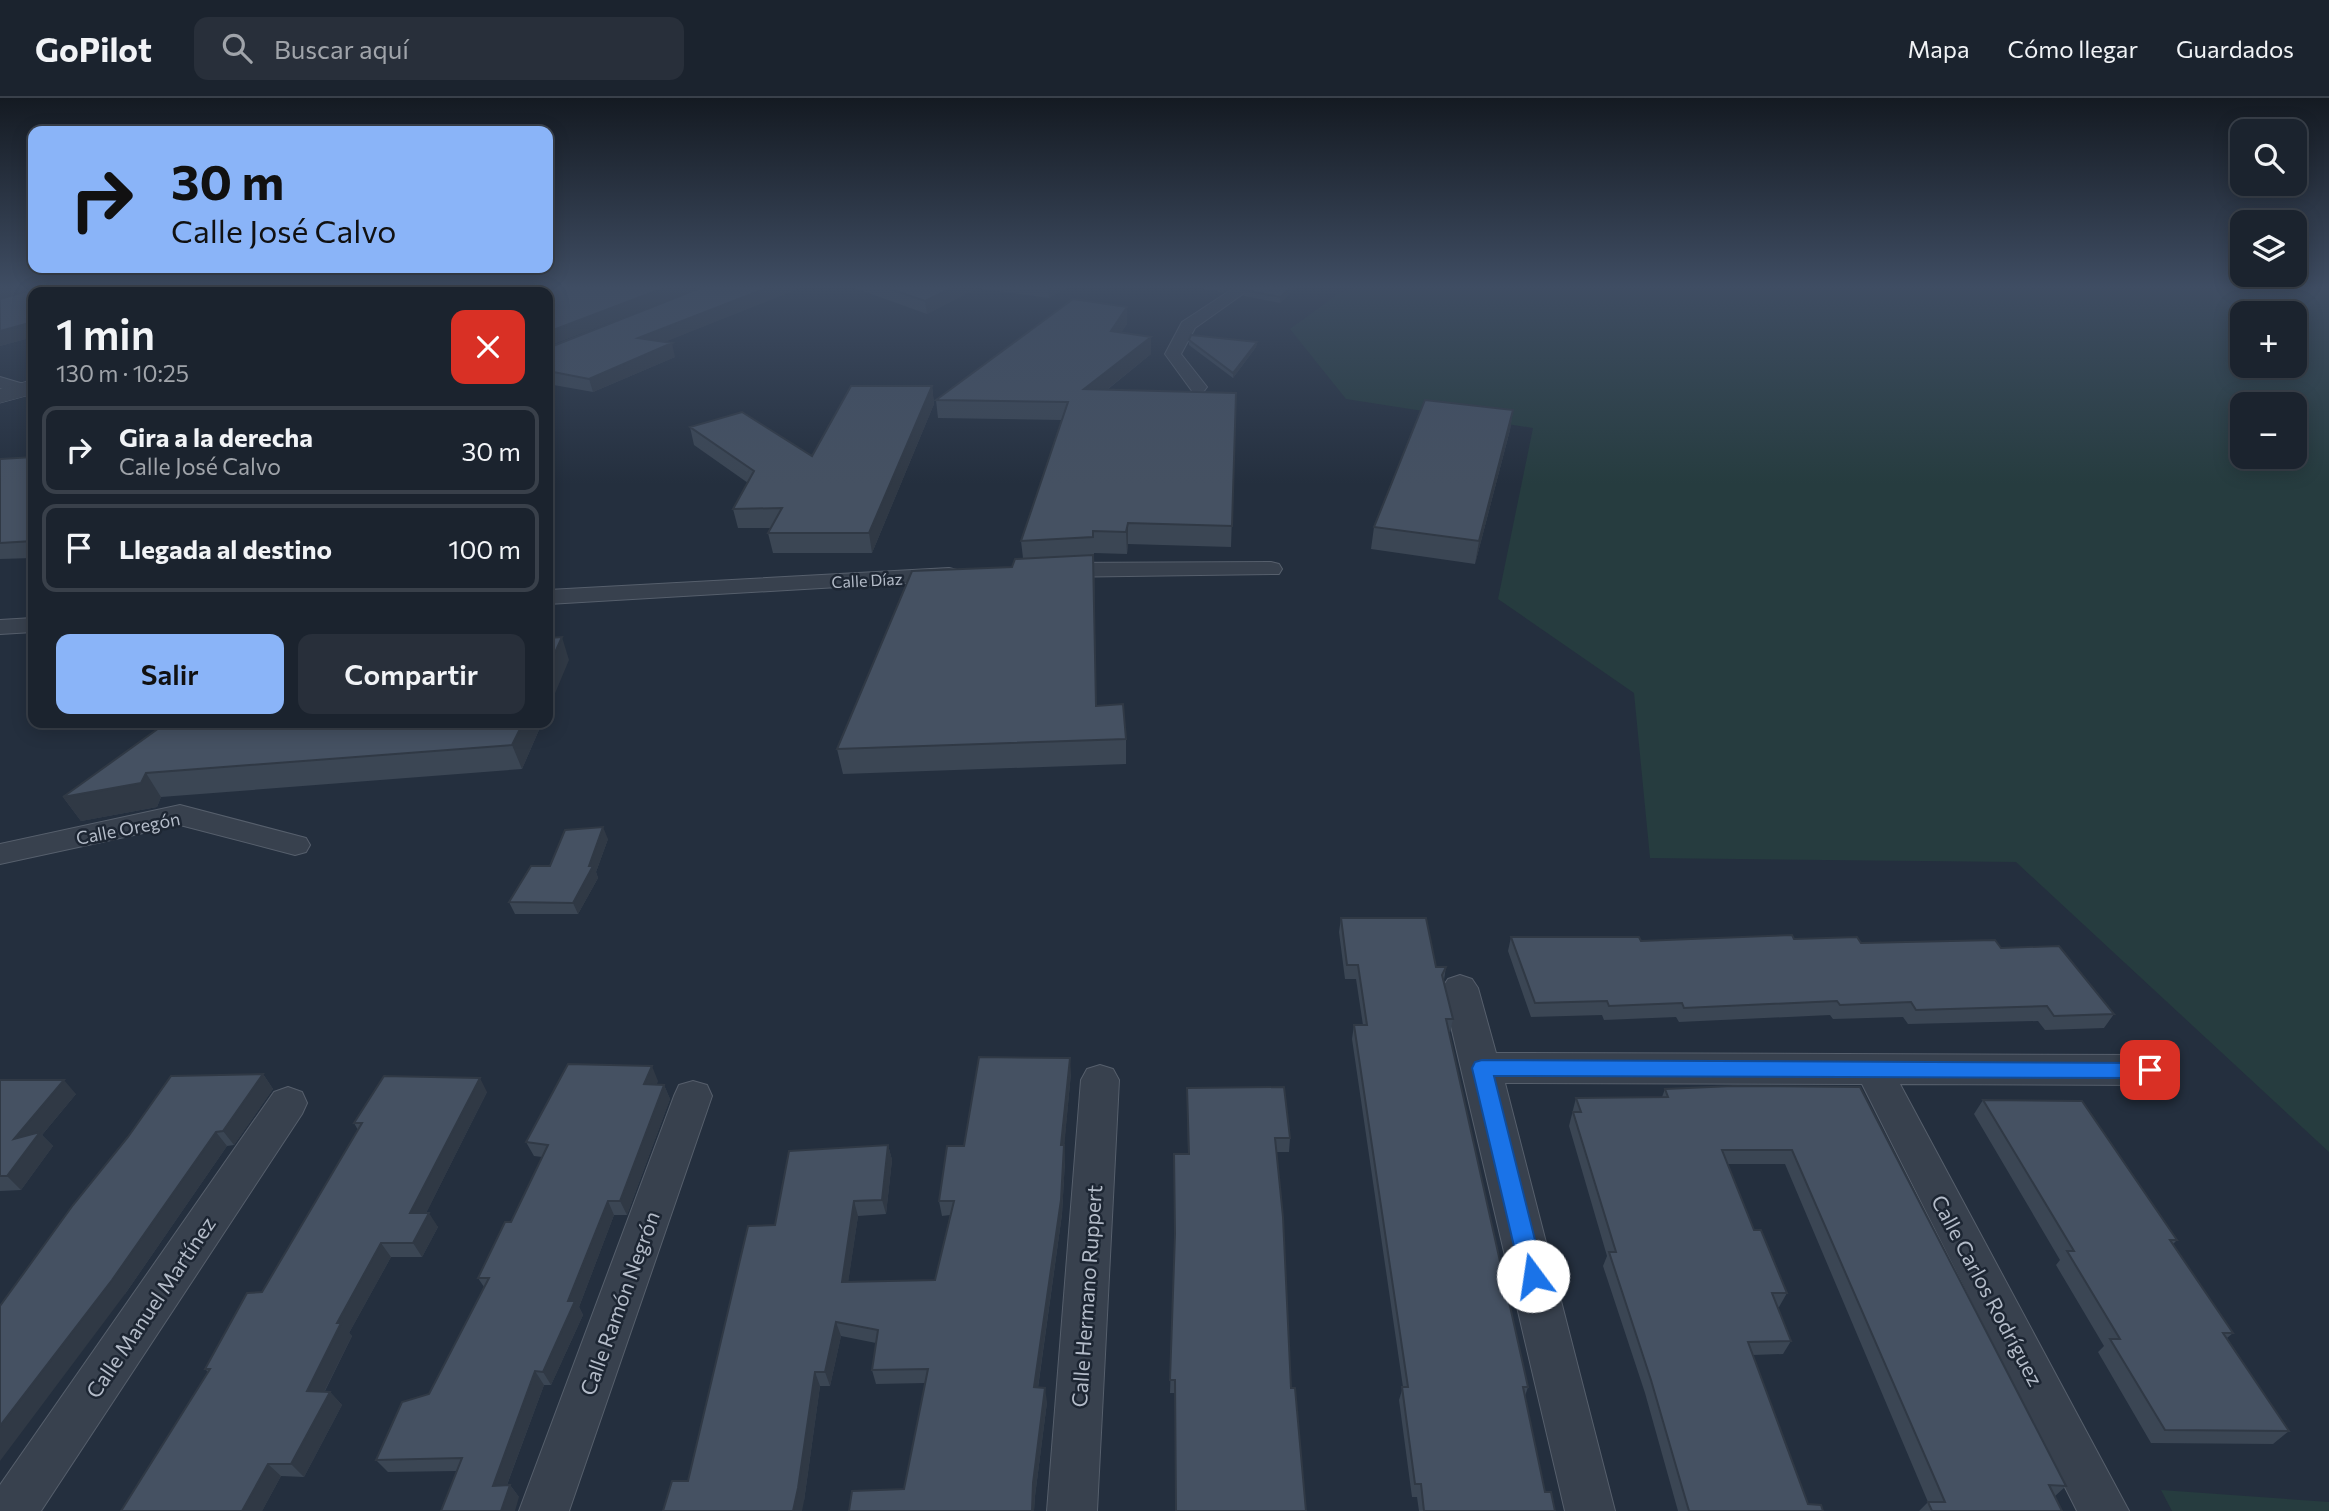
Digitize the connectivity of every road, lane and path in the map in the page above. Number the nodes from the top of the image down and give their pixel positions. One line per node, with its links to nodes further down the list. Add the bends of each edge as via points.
1 (1174, 352): 2 (street)
2 (1198, 387)
3 (1271, 569): 4 (street)
4 (1039, 571)
5 (970, 574): 6 (street, Calle Díaz)
6 (553, 597)
7 (28, 625): 8 (street)
8 (0, 626)
9 (295, 845): 10 (street, Calle Oregón, via 180,815)
10 (0, 854)
11 (1460, 988): 12 (street)
12 (1482, 1068): 13 (street); 21 (street)
13 (1873, 1069): 14 (street); 22 (street, Calle Carlos Rodríguez)
14 (2150, 1070)
15 (1100, 1080): 20 (street, Calle Hermano Ruppert)
16 (694, 1096): 19 (street, Calle Ramón Negrón)
17 (288, 1103): 18 (street, Calle Manuel Martínez)
18 (12, 1511)
19 (544, 1511)
20 (1072, 1511)
21 (1590, 1511)
22 (2104, 1511)

